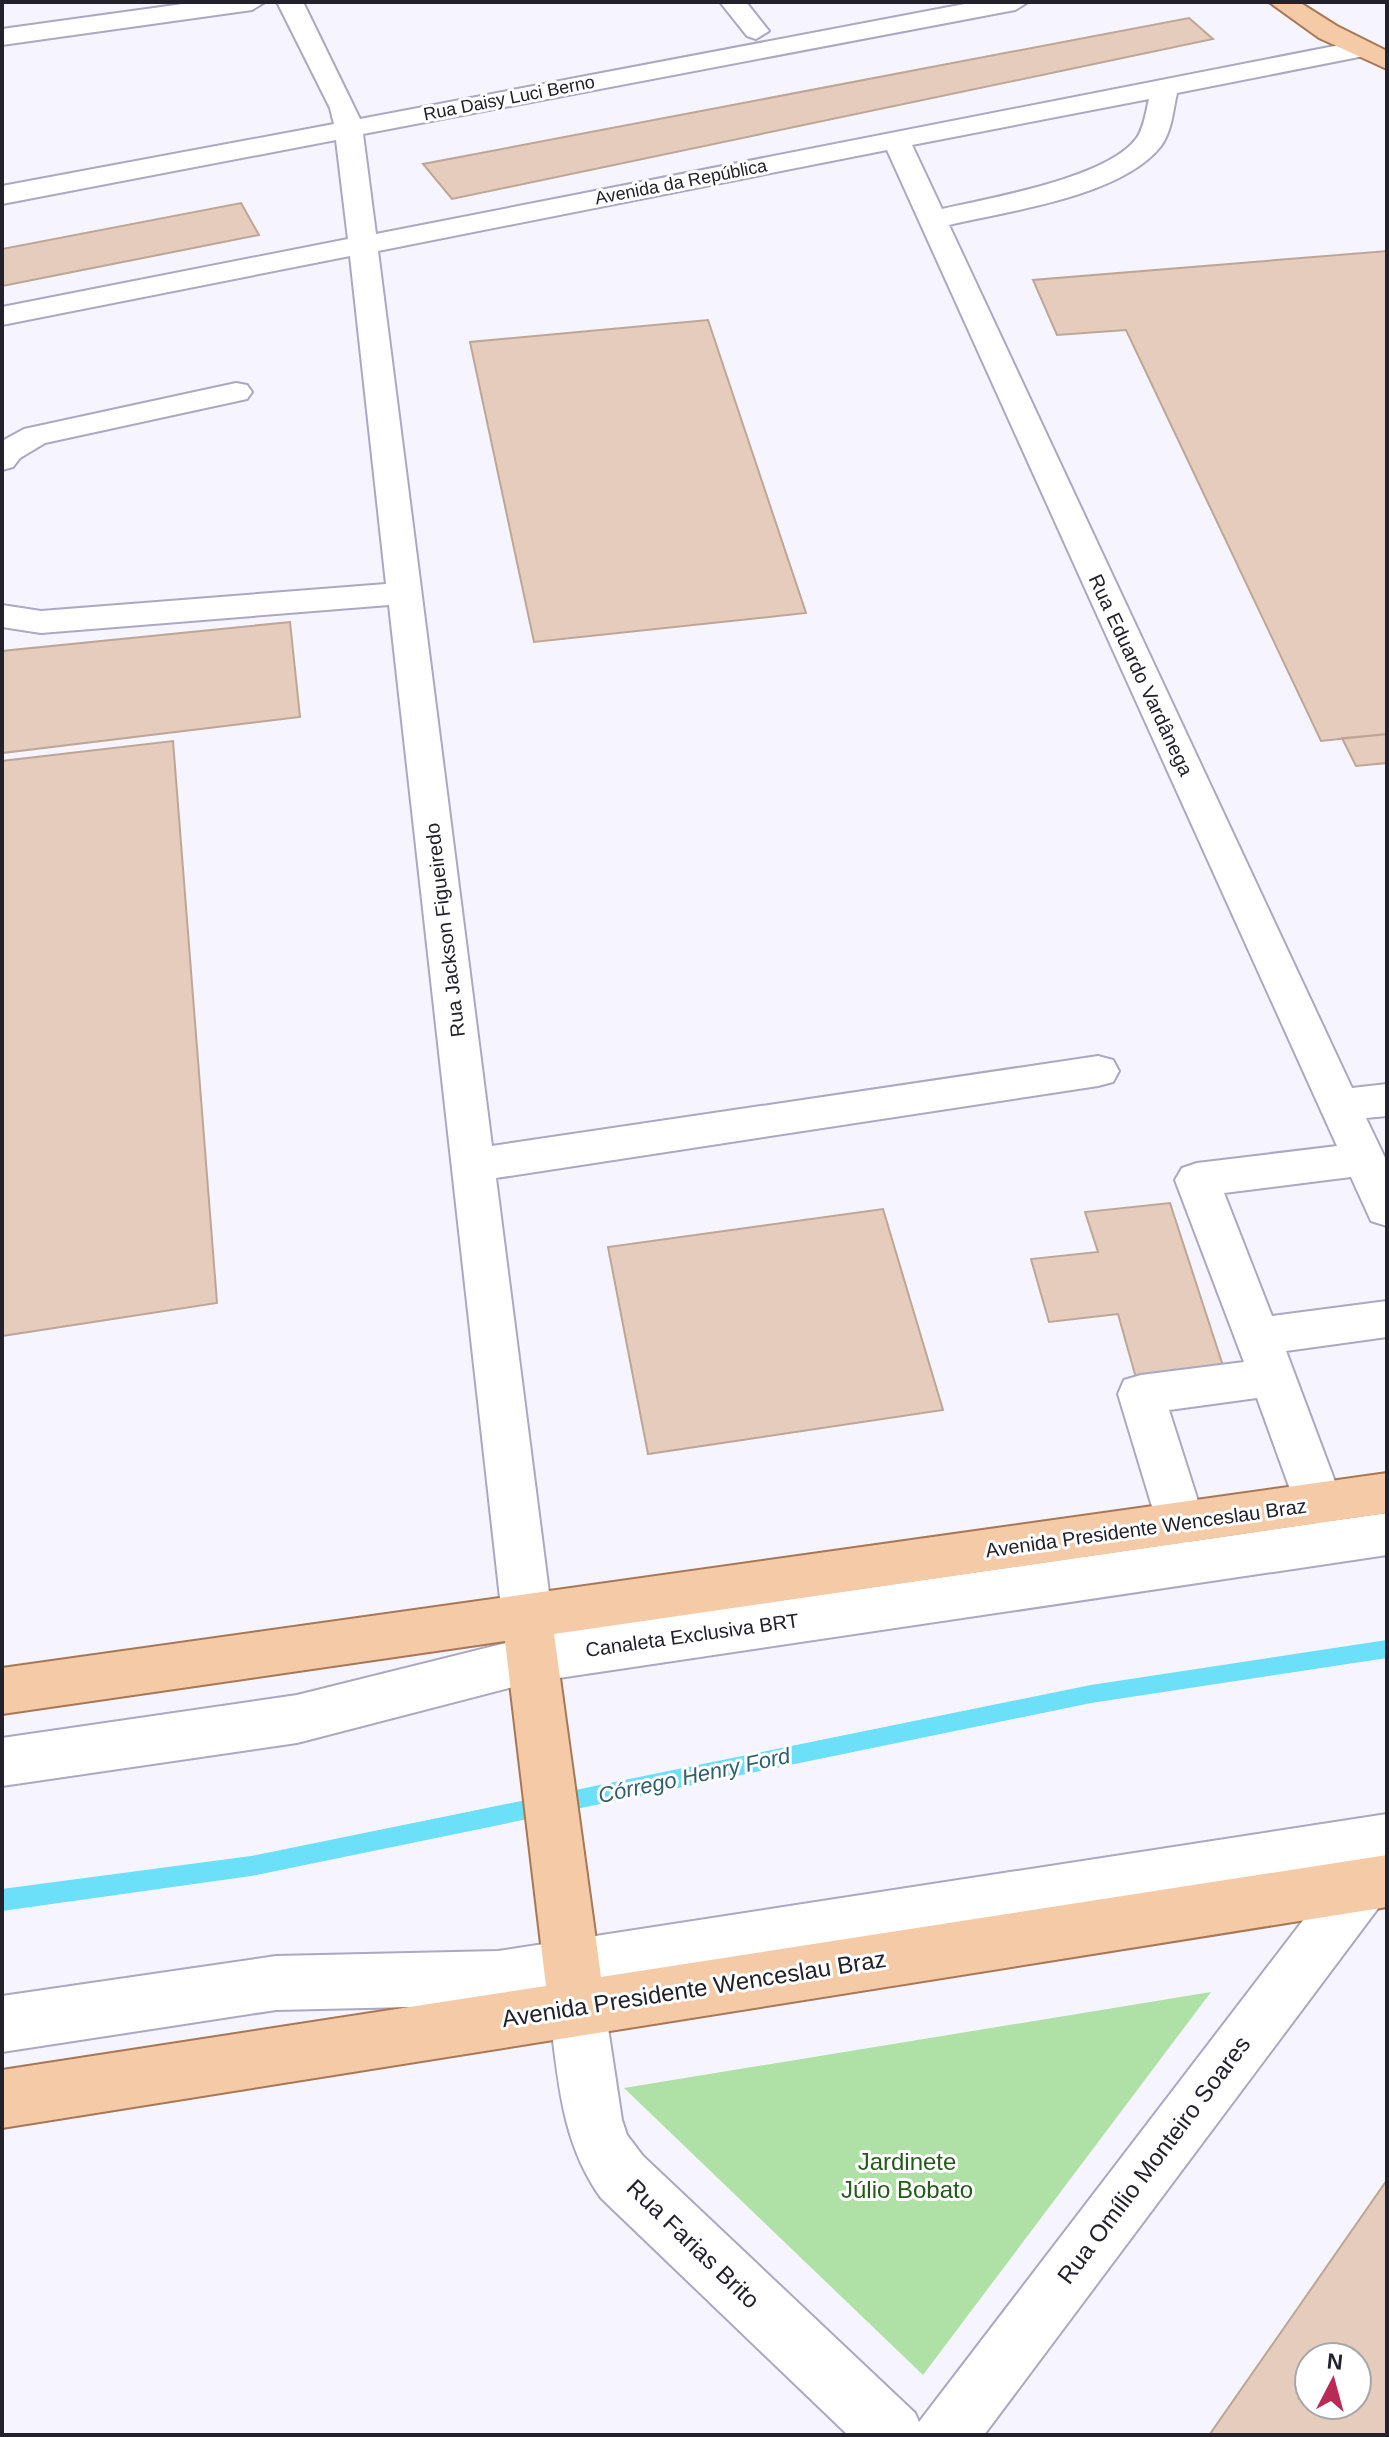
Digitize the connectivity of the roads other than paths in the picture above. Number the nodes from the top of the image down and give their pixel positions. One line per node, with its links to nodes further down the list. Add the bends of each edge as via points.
1 (252, 2): 10 (street)
2 (290, 2): 14 (street, Rua Jackson Figueiredo)
3 (733, 2): 7 (street)
4 (911, 2): 7 (street, Rua Daisy Luci Berno)
5 (1015, 2): 14 (street, Rua Daisy Luci Berno)
6 (1282, 2): 8 (main road)
7 (756, 31): 14 (street, Rua Daisy Luci Berno)
8 (1328, 32): 9 (street); 11 (main road)
9 (1387, 35)
10 (2, 37)
11 (1360, 49): 12 (main road); 13 (street, Avenida da República)
12 (1387, 61)
13 (1165, 87): 15 (street, Avenida da República); 18 (street, via 1150,143 1118,168 1087,181)
14 (346, 118): 16 (street, Rua Daisy Luci Berno); 17 (street, Rua Daisy Luci Berno); 19 (street, Rua Jackson Figueiredo)
15 (896, 140): 18 (street, Rua Eduardo Vardânega); 19 (street, Avenida da República)
16 (2, 172)
17 (2, 195)
18 (932, 220): 27 (street, Rua Eduardo Vardânega)
19 (366, 244): 20 (street, Avenida da República); 23 (street, Rua Jackson Figueiredo)
20 (2, 316)
21 (236, 392): 22 (street, via 35,436)
22 (2, 460)
23 (406, 593): 24 (street, via 41,622); 29 (street, Rua Jackson Figueiredo)
24 (2, 616)
25 (1098, 1071): 29 (street)
26 (1387, 1100): 27 (street)
27 (1339, 1105): 28 (street, Rua Eduardo Vardânega)
28 (1364, 1159): 30 (street, Rua Eduardo Vardânega); 32 (street, via 1197,1180)
29 (473, 1165): 37 (street, Rua Jackson Figueiredo)
30 (1387, 1209)
31 (1387, 1319): 32 (street)
32 (1266, 1356): 34 (street); 35 (street, via 1141,1394)
33 (1387, 1493): 34 (main road, Avenida Presidente Wenceslau Braz)
34 (1319, 1503): 35 (main road, Avenida Presidente Wenceslau Braz)
35 (1181, 1523): 37 (main road, Avenida Presidente Wenceslau Braz)
36 (1387, 1534): 37 (street, Canaleta Exclusiva BRT)
37 (531, 1652): 38 (main road, Avenida Presidente Wenceslau Braz); 39 (street, Canaleta Exclusiva BRT, via 297,1719); 41 (main road)
38 (2, 1691)
39 (2, 1762)
40 (1379, 1868): 41 (main road, Avenida Presidente Wenceslau Braz); 45 (street, Rua Omílio Monteiro Soares)
41 (572, 1969): 42 (street, via 498,1978 276,1983); 43 (main road, Avenida Presidente Wenceslau Braz); 44 (street, Rua Farias Brito, via 593,2120 603,2151 622,2177)
42 (2, 2024)
43 (2, 2099)
44 (893, 2435)
45 (945, 2435)

